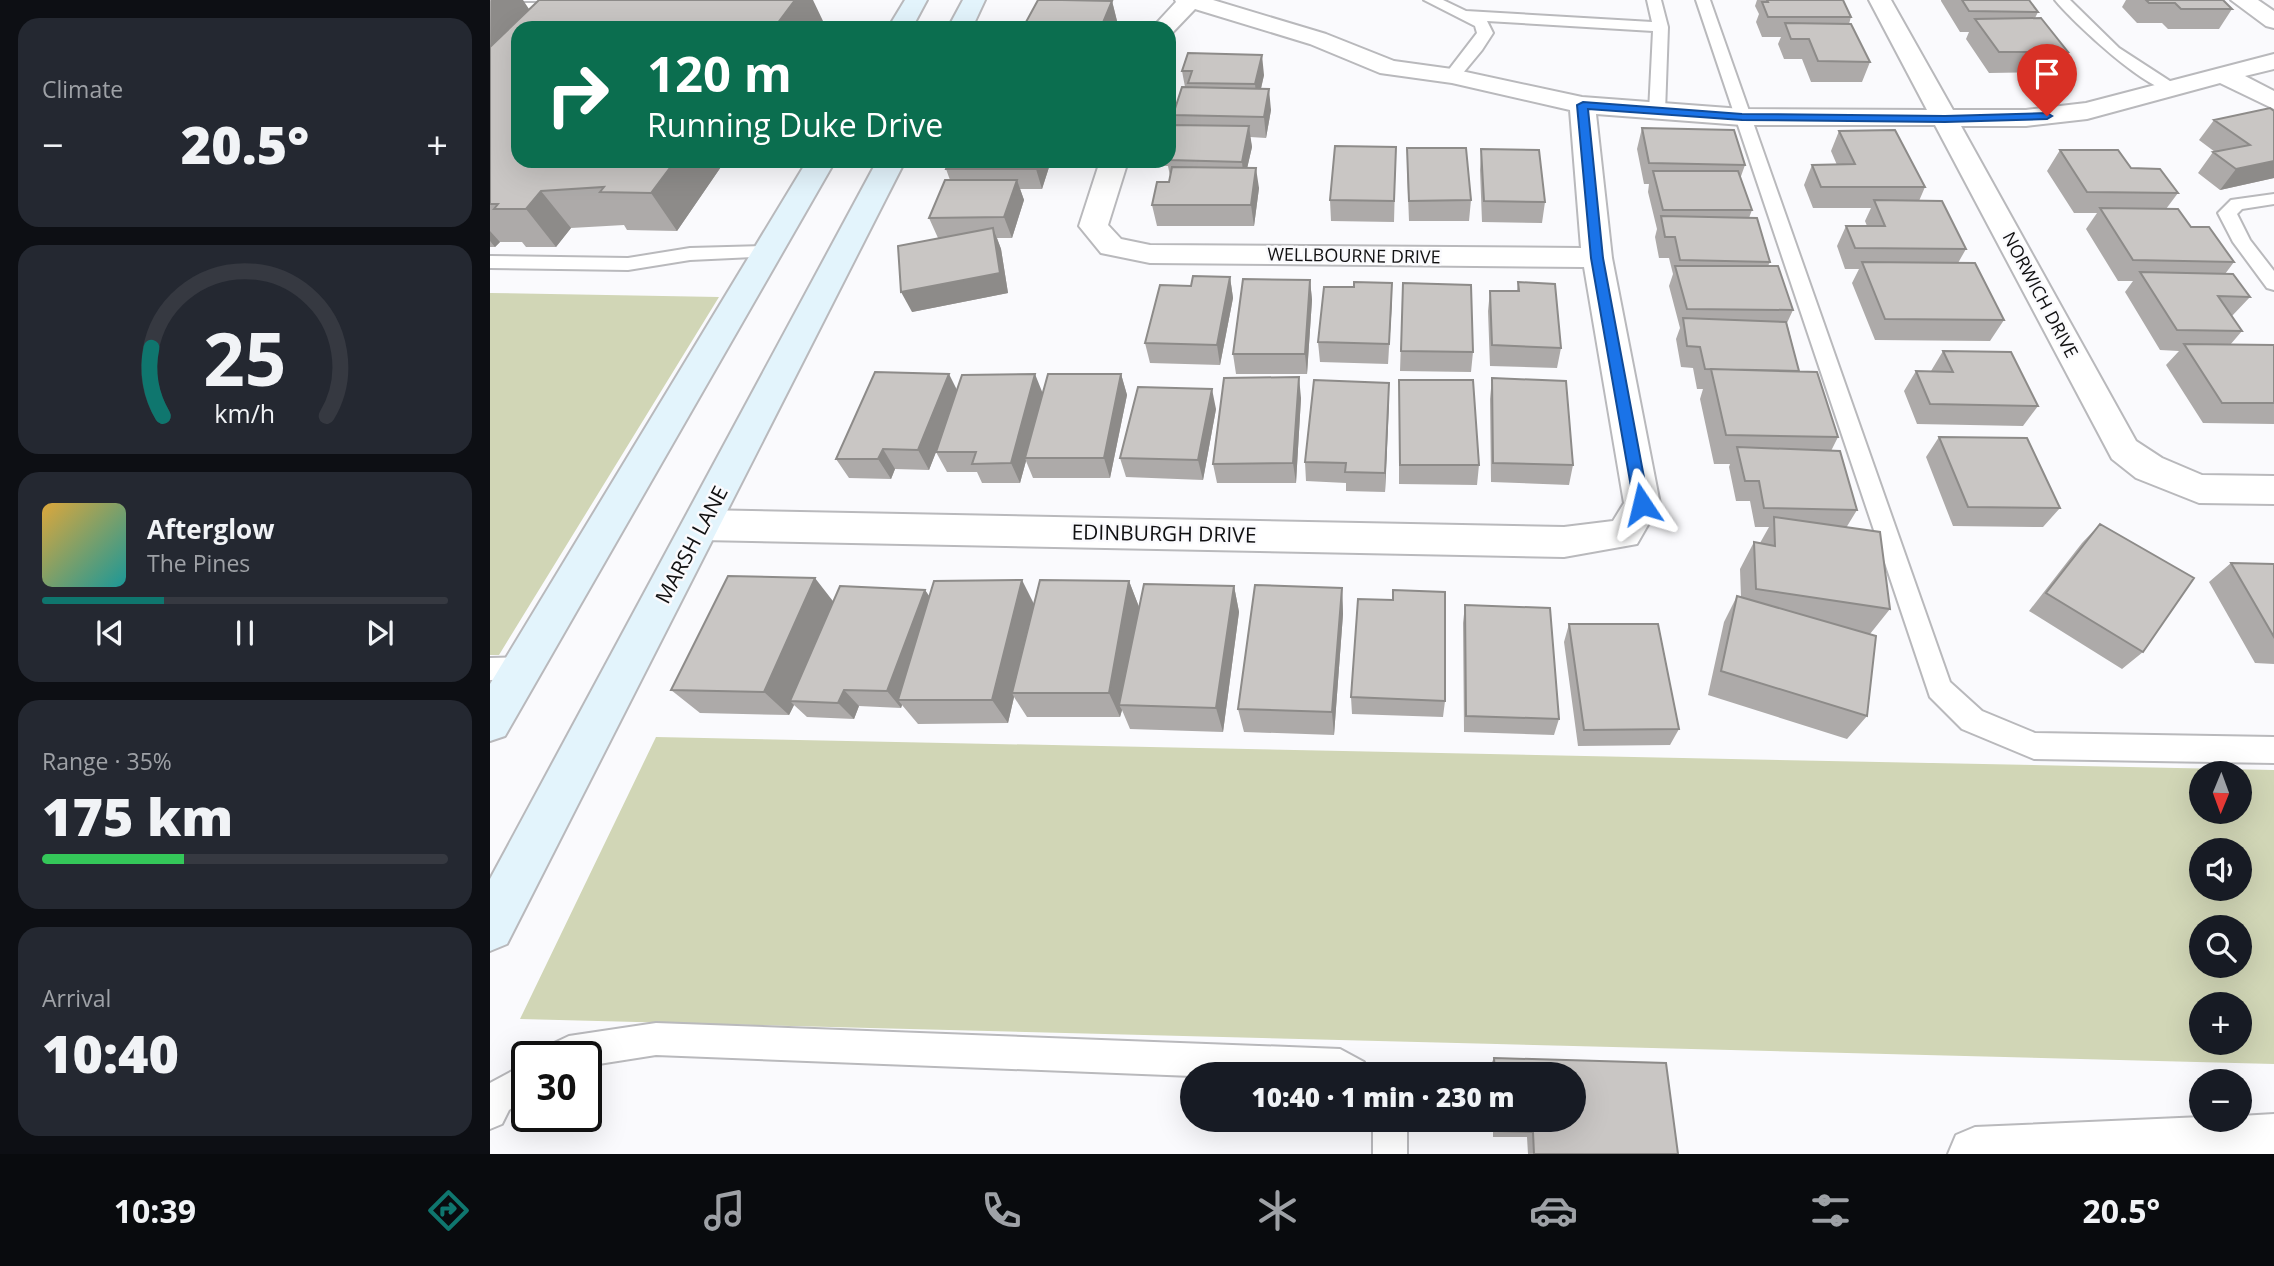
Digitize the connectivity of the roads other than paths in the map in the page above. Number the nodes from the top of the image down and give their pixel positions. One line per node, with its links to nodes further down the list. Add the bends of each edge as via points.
1 (916, 0): 13 (main road)
2 (974, 0): 14 (main road)
3 (1188, 0): 15 (street); 21 (street, via 1306,35 1389,68)
4 (1431, 0): 11 (lane)
5 (1654, 0): 17 (lane)
6 (1703, 0): 26 (lane)
7 (1880, 0): 27 (street, NORWICH DRIVE)
8 (2062, 0): 22 (lane, via 2113,51)
9 (2242, 0): 16 (street)
10 (490, 7): 12 (lane, via 572,7)
11 (1467, 15): 17 (lane); 21 (lane, via 1481,23 1485,33)
12 (558, 21)
13 (904, 21)
14 (964, 21)
15 (1170, 21)
16 (2274, 21)
17 (1661, 27): 25 (lane)
18 (1402, 48): 21 (street)
19 (2274, 61): 20 (street)
20 (2222, 74): 22 (street); 23 (street)
21 (1452, 76): 24 (street)
22 (2170, 88): 27 (street, via 2087,111 2026,118)
23 (2274, 101)
24 (1583, 105): 25 (street); 33 (street)
25 (1657, 112): 26 (street)
26 (1742, 117): 27 (street); 40 (lane, via 1939,689 1972,720 2034,746)
27 (1945, 119): 36 (street, NORWICH DRIVE, via 2124,450 2150,468 2199,489)
28 (817, 168): 32 (main road)
29 (887, 168): 37 (main road, MARSH LANE)
30 (1112, 168): 33 (street, WELLBOURNE DRIVE, via 1093,226 1111,246 1150,254)
31 (2274, 199): 35 (lane, via 2237,204 2227,214)
32 (767, 252): 34 (lane, via 690,254 628,264); 38 (main road)
33 (1597, 258): 37 (street, EDINBURGH DRIVE, via 1642,504 1624,534 1564,542)
34 (490, 262)
35 (2274, 284)
36 (2274, 490)
37 (702, 525): 41 (main road, MARSH LANE)
38 (506, 668): 39 (main road)
39 (490, 722)
40 (2274, 750)
41 (490, 927)
42 (602, 1047): 43 (lane, via 656,1039)
43 (1261, 1062)
44 (511, 1089): 45 (lane, via 497,1098)
45 (490, 1112)
46 (1390, 1132): 48 (lane)
47 (2264, 1145): 49 (street)
48 (1390, 1154)
49 (1975, 1154)

